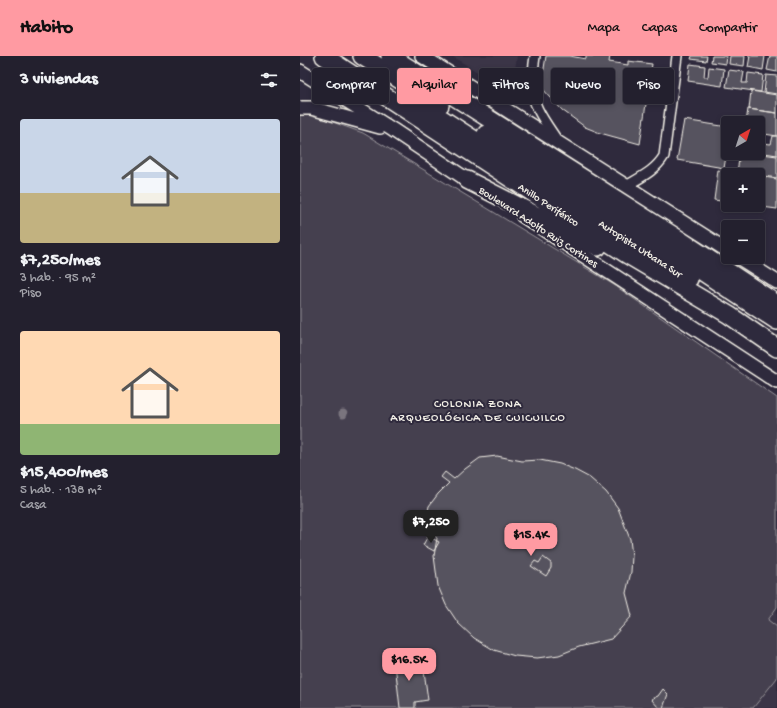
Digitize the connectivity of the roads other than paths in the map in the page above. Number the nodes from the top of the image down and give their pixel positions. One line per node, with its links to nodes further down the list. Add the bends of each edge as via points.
1 (324, 56): 18 (highway, Anillo Periférico, via 626,254)
2 (343, 56): 20 (highway, Autopista Urbana Sur)
3 (362, 56): 19 (highway, Autopista Urbana Sur, via 615,215)
4 (390, 56): 17 (highway)
5 (535, 56): 11 (street, via 532,85 534,98 540,115)
6 (677, 56): 13 (street, via 664,156 653,170)
7 (425, 57): 11 (main road)
8 (300, 71): 10 (main road, Boulevard Adolfo Ruiz Cortines)
9 (300, 108): 10 (main road, via 311,108)
10 (393, 130): 12 (main road, Boulevard Adolfo Ruiz Cortines)
11 (559, 144): 13 (main road)
12 (467, 180): 18 (highway); 22 (main road, Boulevard Adolfo Ruiz Cortines)
13 (626, 186): 14 (main road)
14 (721, 247)
15 (749, 264): 16 (main road)
16 (777, 282)
17 (777, 304)
18 (729, 315): 21 (highway, Anillo Periférico)
19 (777, 321)
20 (777, 337)
21 (777, 348)
22 (777, 382)

